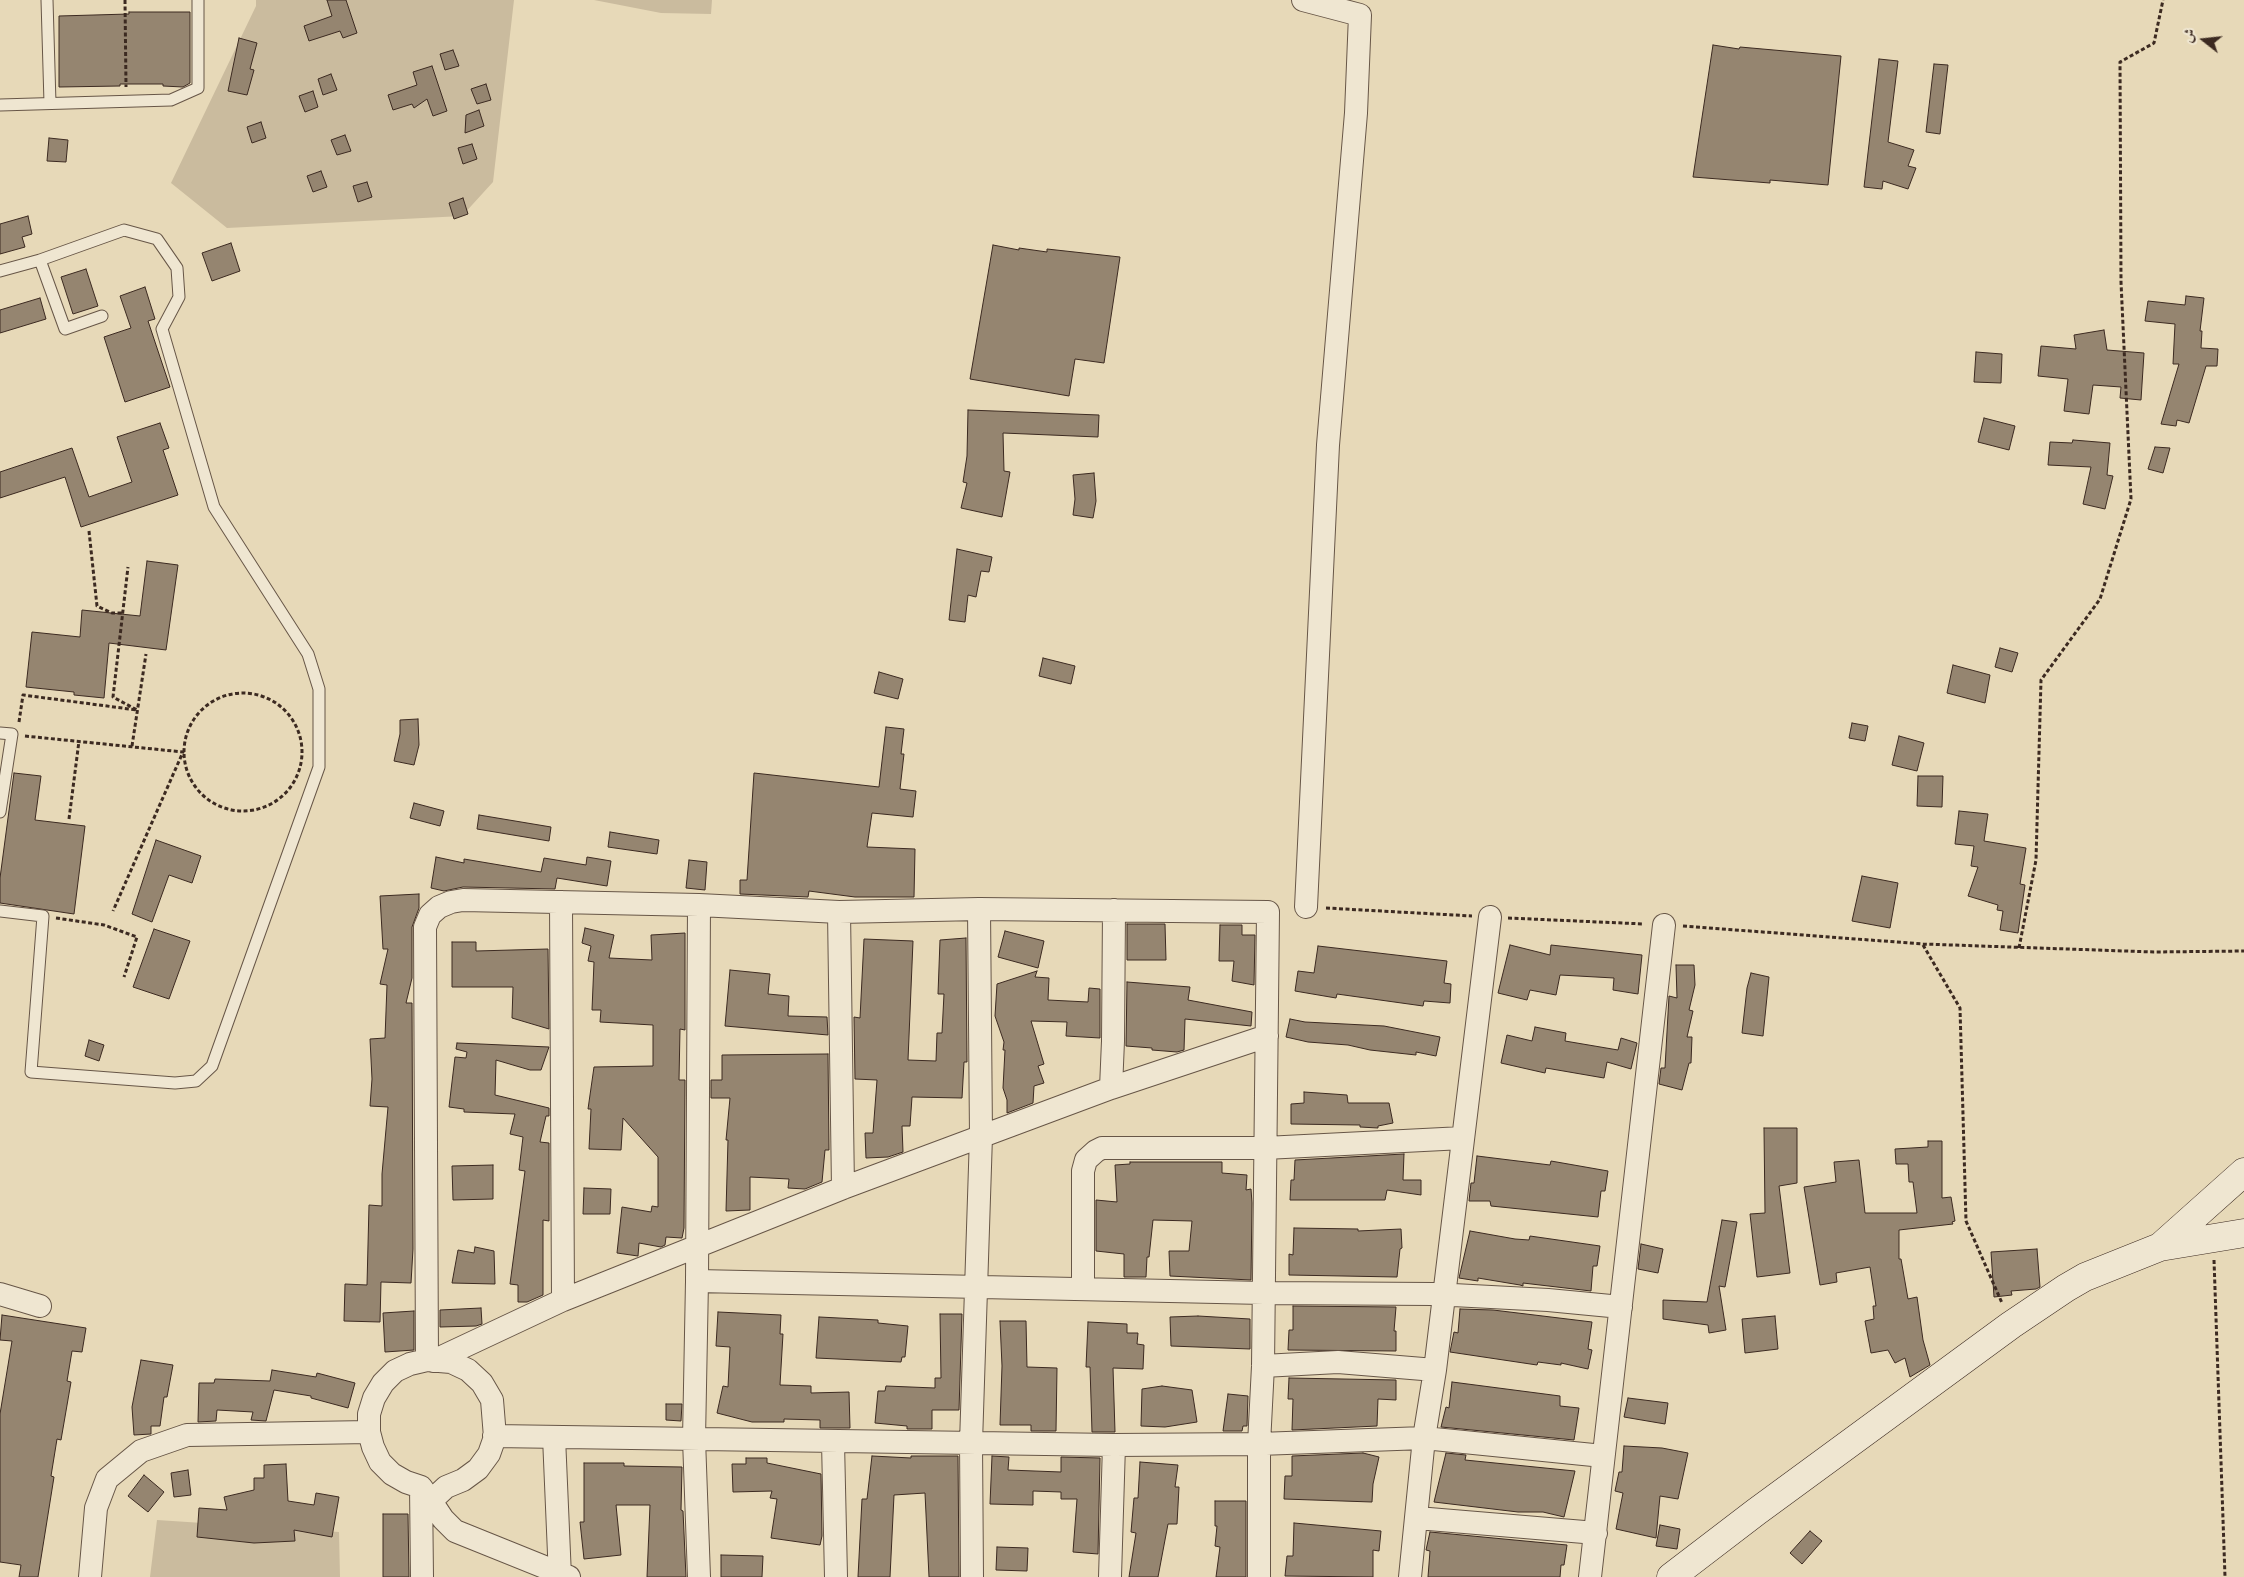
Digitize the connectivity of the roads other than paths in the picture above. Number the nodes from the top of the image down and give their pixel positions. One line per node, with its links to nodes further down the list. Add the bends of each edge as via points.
1 (47, 0): 4 (lane)
2 (198, 0): 4 (lane, via 198,88 171,100)
3 (1303, 0): 13 (street, via 1360,15 1356,113 1328,445)
4 (50, 103): 5 (lane)
5 (0, 105)
6 (40, 260): 7 (lane); 8 (lane, via 65,329); 16 (lane, via 124,230 157,239 177,268 179,297 162,329 214,507 308,654 319,689 319,767 212,1066 196,1081 175,1083 31,1072 43,916)
7 (0, 271)
8 (102, 316)
9 (10, 734): 10 (lane)
10 (0, 812)
11 (561, 902): 12 (street); 36 (street); 39 (street, via 450,902 435,911 425,926)
12 (699, 905): 17 (street); 28 (street)
13 (1306, 907)
14 (979, 909): 15 (street); 17 (street); 22 (street)
15 (1114, 910): 20 (street, via 1268,912); 21 (street)
16 (0, 911)
17 (839, 912): 26 (street)
18 (1490, 917): 23 (street)
19 (1664, 925): 38 (street)
20 (1267, 1036): 21 (street); 24 (street)
21 (1110, 1088): 22 (street)
22 (982, 1136): 26 (street); 31 (street)
23 (1463, 1138): 24 (street); 35 (street)
24 (1266, 1148): 32 (street, via 1102,1148 1090,1155 1083,1171); 33 (street)
25 (2244, 1172): 29 (main road)
26 (843, 1188): 28 (street)
27 (2244, 1233): 29 (main road)
28 (698, 1246): 30 (street); 36 (street)
29 (2160, 1246): 65 (main road, via 2085,1277 2010,1325)
30 (698, 1281): 31 (street); 46 (street)
31 (975, 1287): 32 (street); 48 (street)
32 (1083, 1289): 33 (street)
33 (1264, 1293): 35 (street); 40 (street)
34 (0, 1294): 37 (street)
35 (1445, 1294): 38 (street); 41 (street)
36 (563, 1300): 39 (street)
37 (40, 1306)
38 (1620, 1307): 51 (street)
39 (430, 1360): 42 (street, via 410,1364 383,1383 369,1414); 43 (street, via 451,1362 468,1370 482,1383 492,1400)
40 (1263, 1366): 41 (street, via 1338,1362); 49 (street)
41 (1435, 1370): 45 (street)
42 (369, 1432): 52 (street, via 380,1462 392,1474); 56 (street, via 187,1435 140,1451 107,1479 96,1508)
43 (494, 1436): 44 (street); 52 (street, via 489,1454 478,1469 463,1480)
44 (554, 1437): 46 (street); 55 (street)
45 (1424, 1438): 49 (street); 51 (street); 53 (street)
46 (694, 1439): 47 (street); 58 (street)
47 (833, 1442): 48 (street); 59 (street)
48 (971, 1443): 50 (street); 60 (street)
49 (1259, 1444): 50 (street); 62 (street)
50 (1114, 1445): 61 (street)
51 (1603, 1456): 54 (street)
52 (426, 1494): 55 (street, via 442,1519 455,1531); 57 (street)
53 (1417, 1518): 54 (street); 63 (street)
54 (1596, 1533): 64 (street)
55 (563, 1576)
56 (90, 1577)
57 (422, 1577)
58 (699, 1577)
59 (836, 1577)
60 (972, 1577)
61 (1110, 1577)
62 (1258, 1577)
63 (1410, 1577)
64 (1590, 1577)
65 (1671, 1577)

